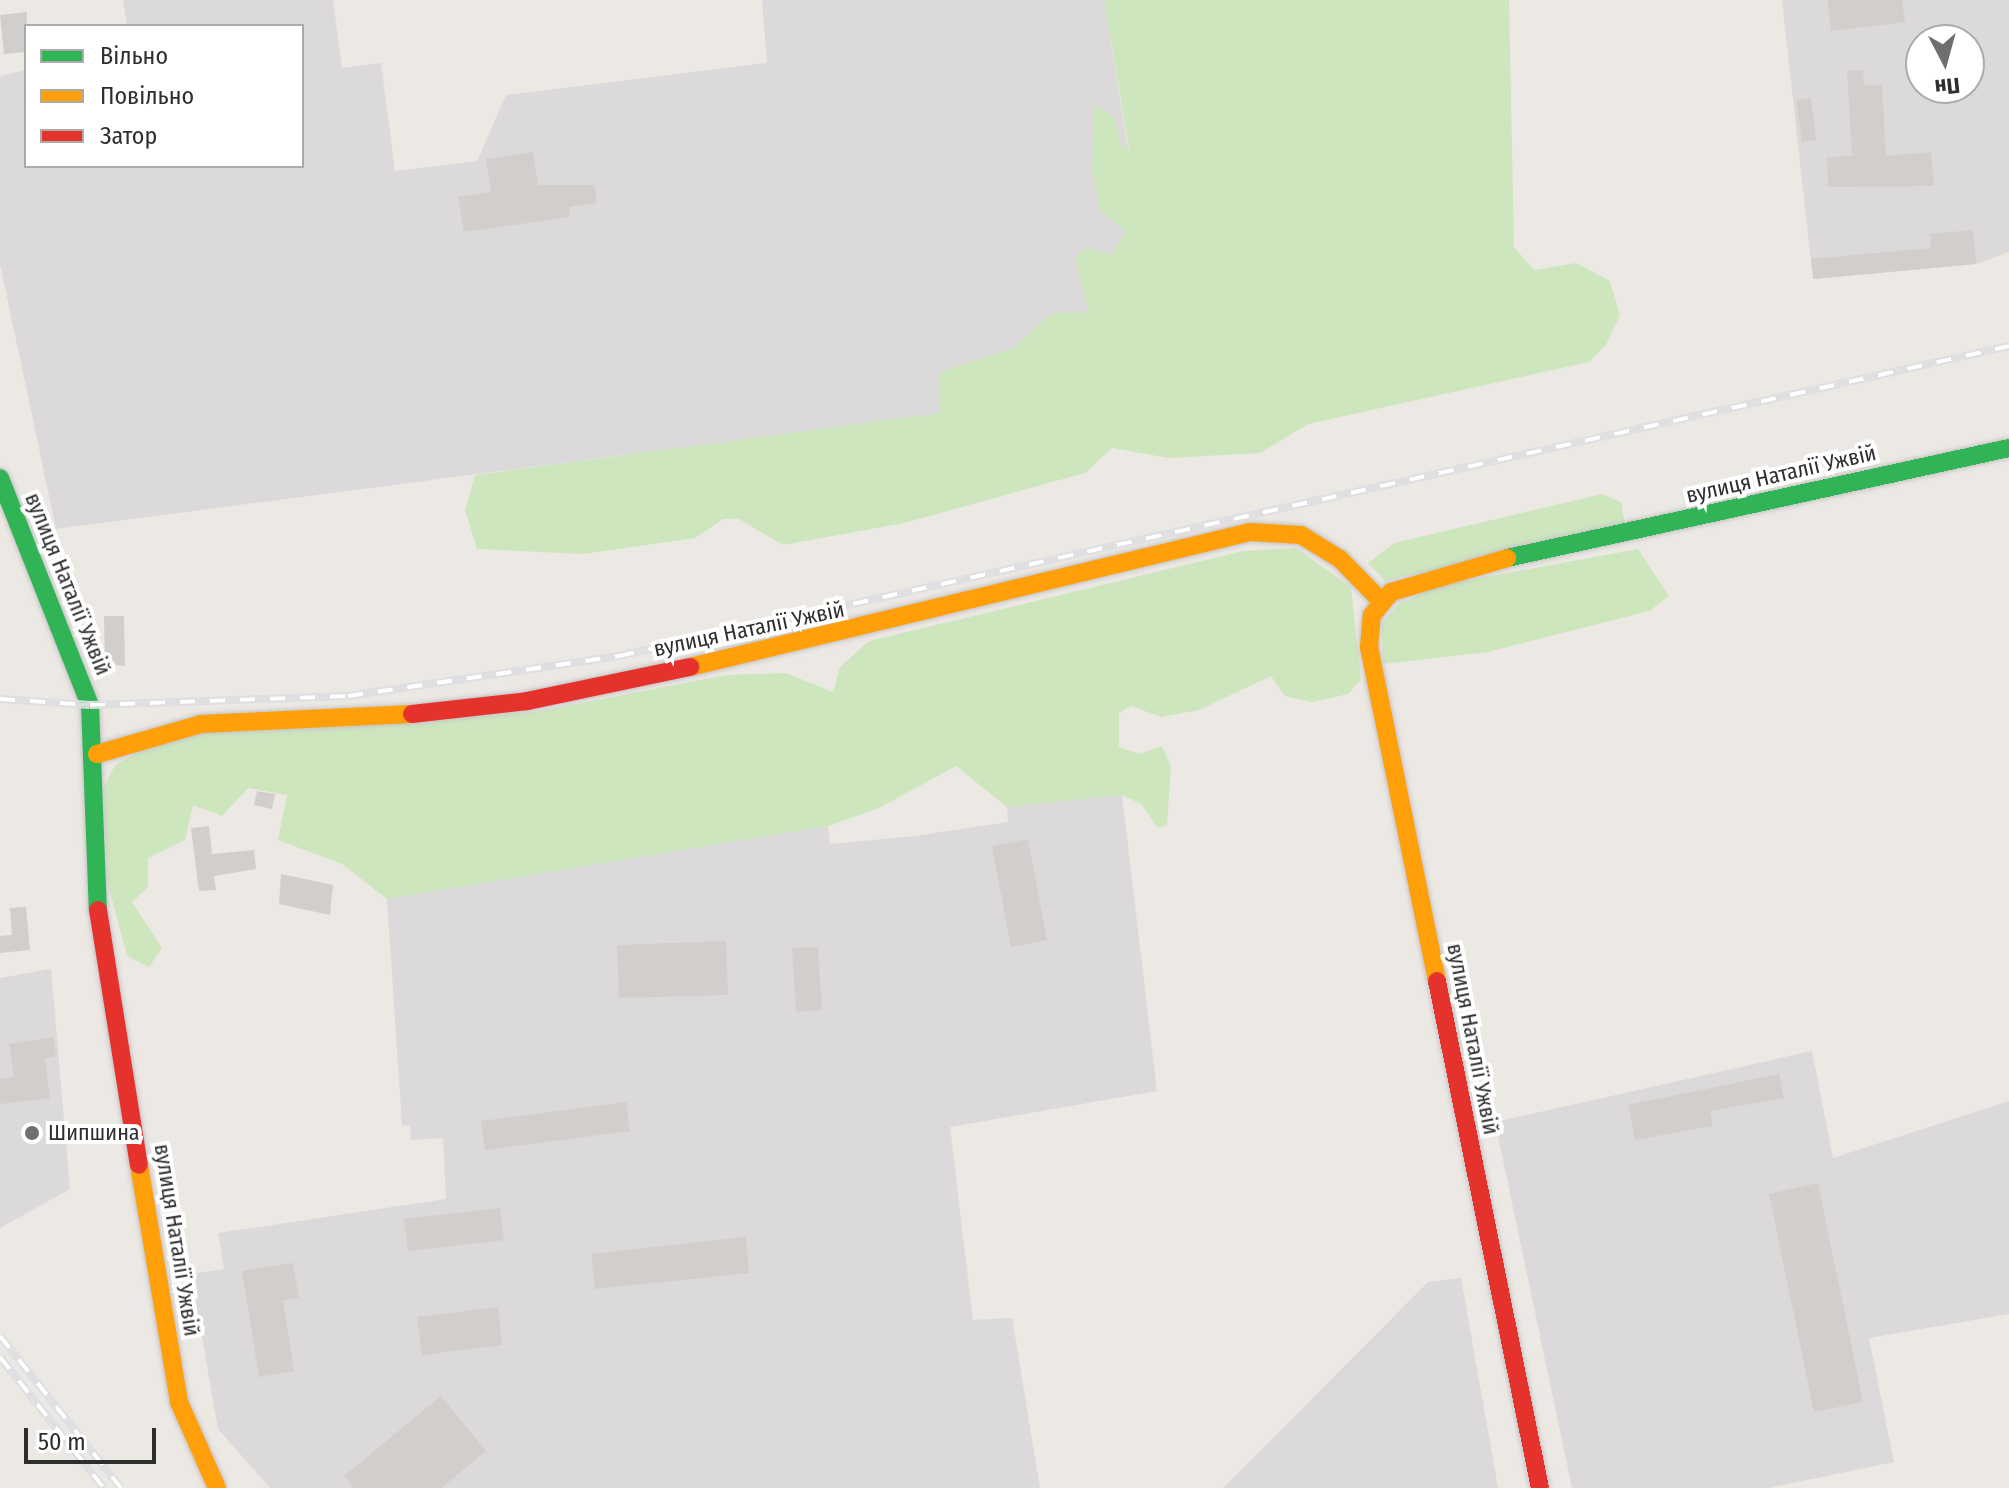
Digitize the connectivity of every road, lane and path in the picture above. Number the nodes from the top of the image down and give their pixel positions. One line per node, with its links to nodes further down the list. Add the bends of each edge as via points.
1 (2009, 448): 3 (street, вулиця Наталії Ужвій, via 1441,572)
2 (0, 478): 4 (street, вулиця Наталії Ужвій, via 90,705)
3 (1382, 602): 4 (street, вулиця Наталії Ужвій, via 1340,559 1301,535 1250,532 812,641 527,701 361,720 201,724); 6 (street, вулиця Наталії Ужвій, via 1372,615 1369,647)
4 (97, 754): 5 (street, вулиця Наталії Ужвій, via 94,886 159,1289 179,1402)
5 (217, 1488)
6 (1540, 1488)

